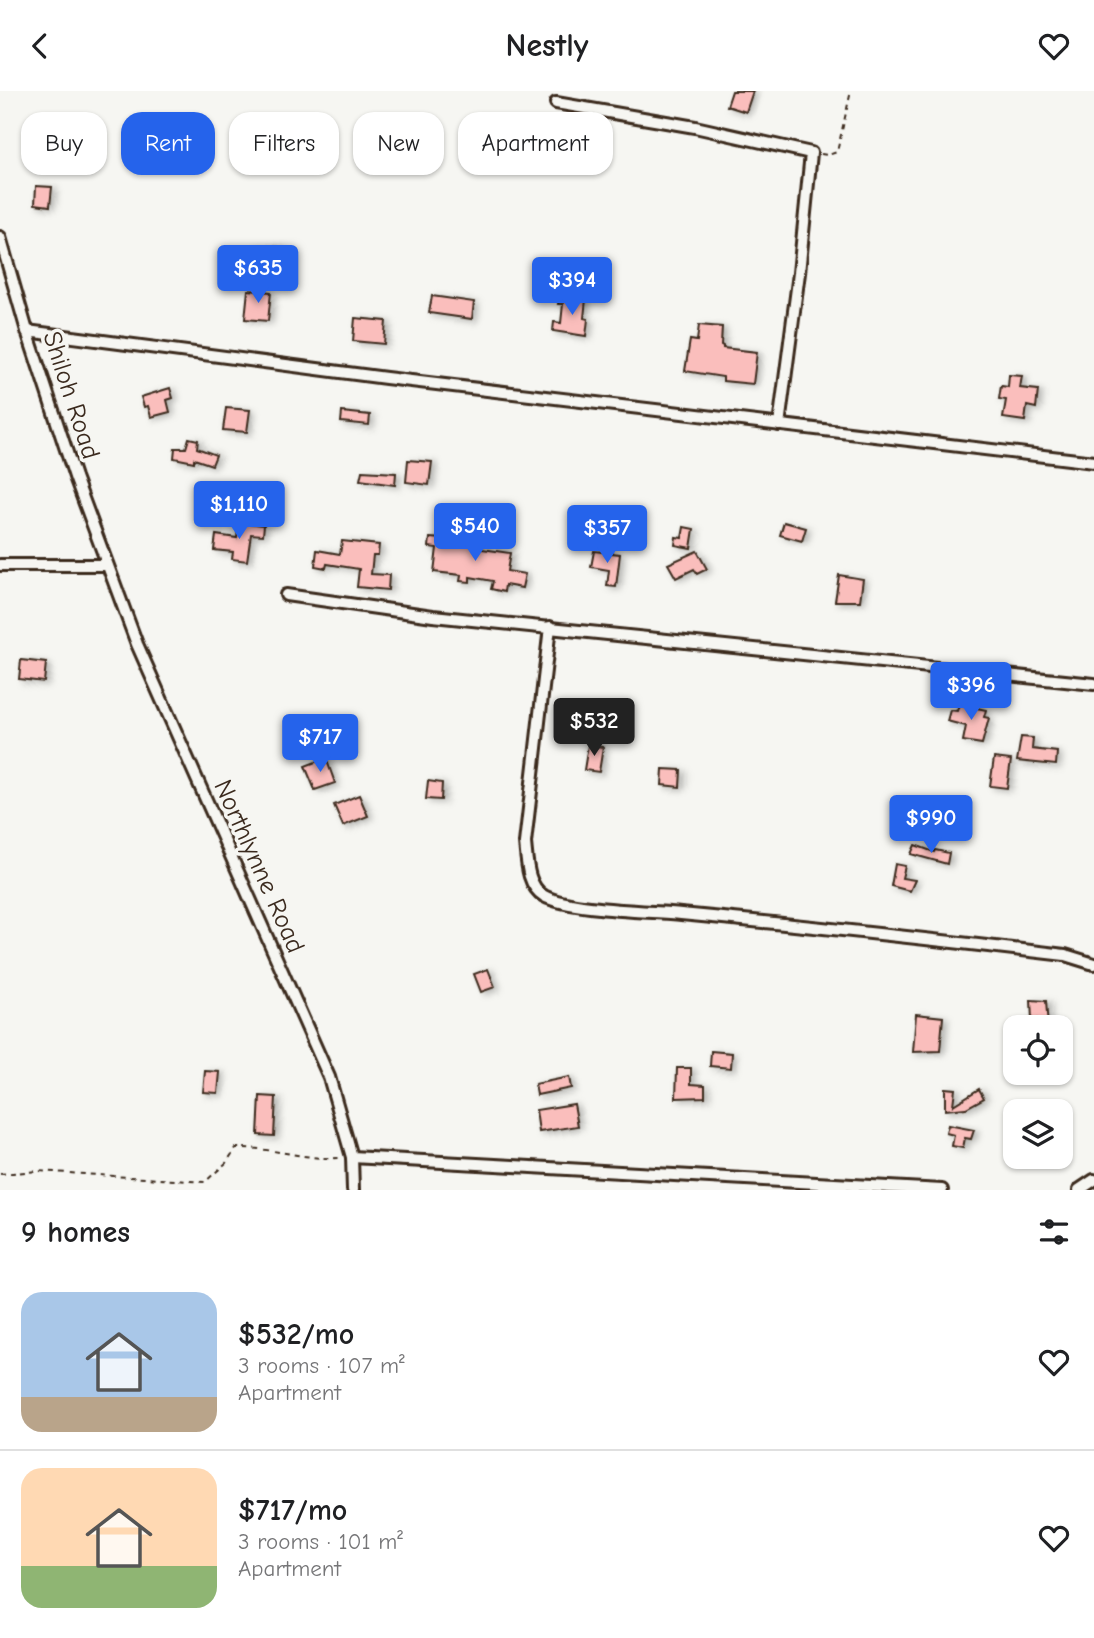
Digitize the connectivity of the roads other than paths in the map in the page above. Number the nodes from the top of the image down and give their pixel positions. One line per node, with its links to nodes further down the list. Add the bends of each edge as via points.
1 (556, 103): 4 (street, via 811,153)
2 (0, 237): 3 (street, Shiloh Road)
3 (27, 331): 4 (street); 7 (street, Shiloh Road)
4 (779, 425): 5 (street)
5 (1094, 462)
6 (0, 565): 7 (street)
7 (107, 565): 12 (street, Northlynne Road, via 142,656 329,1077)
8 (286, 595): 9 (street)
9 (550, 627): 10 (street); 11 (street, via 525,843 533,883 543,895 608,908 1065,955)
10 (1094, 684)
11 (1094, 964)
12 (352, 1157): 14 (street, Northlynne Road); 15 (street)
13 (1094, 1180): 16 (street)
14 (353, 1190)
15 (942, 1190)
16 (1079, 1190)

